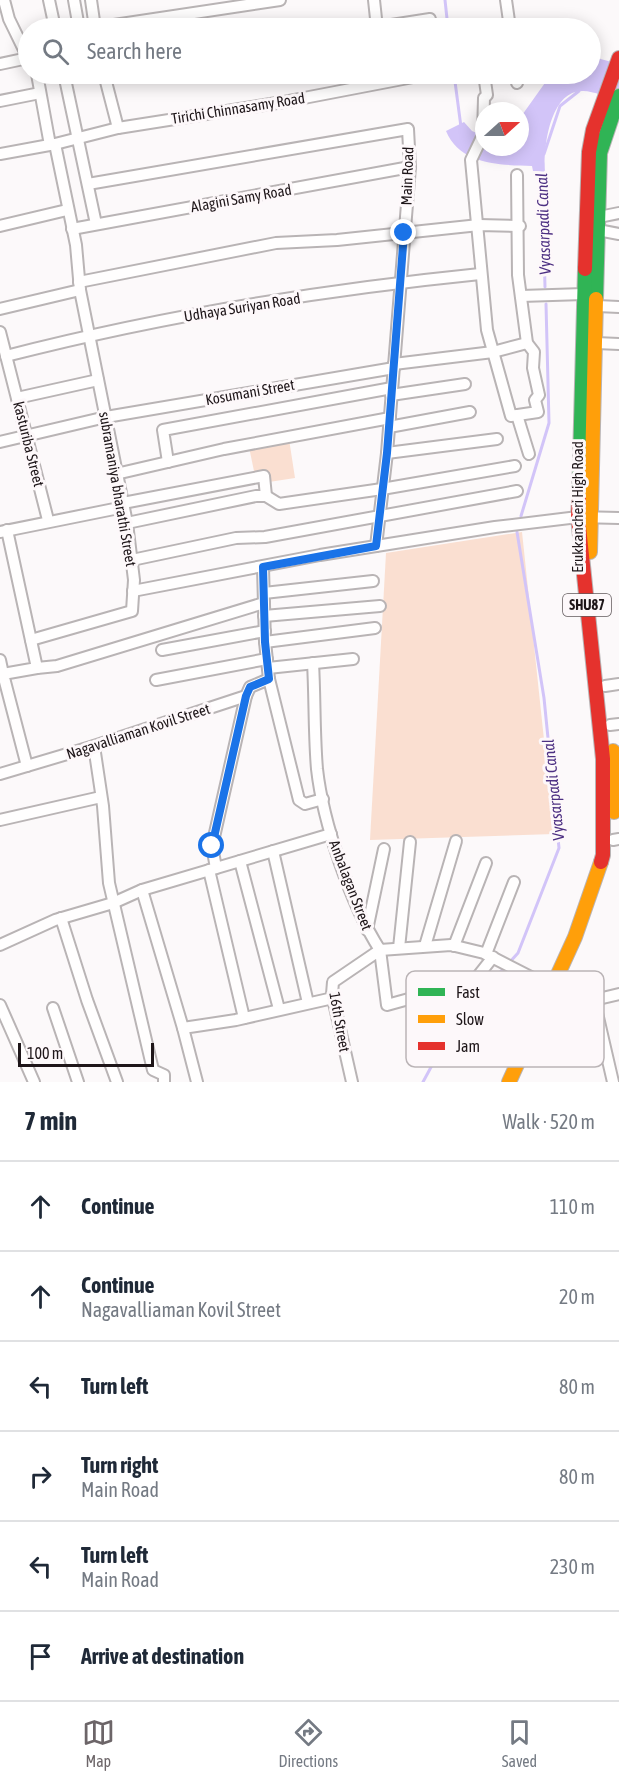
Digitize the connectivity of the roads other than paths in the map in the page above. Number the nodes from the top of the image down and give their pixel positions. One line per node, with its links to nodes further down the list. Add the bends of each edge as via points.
1 (4, 0): 14 (street)
2 (49, 0): 8 (street)
3 (74, 0): 9 (street)
4 (91, 0): 10 (street)
5 (280, 0): 11 (street)
6 (374, 0): 12 (street)
7 (506, 0): 13 (street)
8 (53, 18)
9 (77, 18)
10 (94, 18)
11 (161, 18)
12 (376, 18)
13 (509, 18)
14 (5, 20): 15 (street)
15 (18, 41)
16 (619, 58): 28 (main road, SHU87)
17 (18, 60): 18 (street)
18 (0, 64)
19 (39, 84): 24 (street, subramaniya bharathi Street)
20 (66, 84): 30 (street)
21 (107, 84): 29 (street)
22 (377, 84): 29 (street, Tirichi Chinnasamy Road)
23 (485, 84): 27 (street)
24 (40, 93): 26 (street); 31 (street, subramaniya bharathi Street)
25 (619, 96): 28 (main road, Erukkancheri High Road / SHU87)
26 (0, 101)
27 (484, 102)
28 (607, 112): 40 (main road, Erukkancheri High Road / SHU87, via 600,153); 51 (main road, SHU87, via 589,152)
29 (118, 128): 30 (street, Tirichi Chinnasamy Road)
30 (78, 139): 31 (street, Tirichi Chinnasamy Road); 36 (street)
31 (52, 145): 33 (street, Tirichi Chinnasamy Road); 37 (street, subramaniya bharathi Street)
32 (475, 151): 41 (street, via 471,160)
33 (0, 154)
34 (410, 167): 36 (street, Main Road, via 408,129); 39 (street, Alagini Samy Road); 45 (street, Main Road)
35 (517, 175): 43 (street)
36 (88, 184): 39 (street)
37 (67, 210): 42 (street); 44 (street, subramaniya bharathi Street)
38 (619, 213): 40 (street)
39 (96, 224): 44 (street, Alagini Samy Road)
40 (599, 224): 46 (street); 51 (main road, Erukkancheri High Road / SHU87)
41 (479, 225): 43 (street); 45 (street); 47 (street)
42 (0, 226)
43 (519, 226): 50 (street)
44 (72, 230): 49 (street, subramaniya bharathi Street)
45 (404, 233): 48 (street, Main Road); 49 (street, via 276,243)
46 (619, 234)
47 (480, 274): 48 (street, Udhaya Suriyan Road); 59 (street)
48 (400, 282): 55 (street, Udhaya Suriyan Road); 61 (street, Main Road)
49 (80, 286): 53 (street); 55 (street, subramaniya bharathi Street)
50 (521, 296): 51 (street); 57 (street)
51 (593, 298): 52 (street); 56 (main road, Erukkancheri High Road / SHU87); 83 (main road, SHU87)
52 (619, 307)
53 (0, 309)
54 (0, 332): 60 (street, kasturiba Street)
55 (89, 334): 60 (street, Udhaya Suriyan Road); 62 (street, subramaniya bharathi Street)
56 (596, 343): 58 (street); 83 (main road, Erukkancheri High Road / SHU87)
57 (527, 344): 59 (street, Kosumani Street); 67 (street, via 534,352 538,412)
58 (619, 344)
59 (493, 352): 61 (street, Kosumani Street); 67 (street, via 511,416)
60 (4, 360): 65 (street, kasturiba Street)
61 (394, 366): 64 (street, Main Road); 68 (street, Kosumani Street)
62 (98, 380): 65 (street); 68 (street, subramaniya bharathi Street)
63 (465, 384): 64 (street)
64 (392, 392): 69 (street, Main Road); 75 (street, via 163,430)
65 (17, 398): 70 (street, kasturiba Street)
66 (470, 412): 69 (street)
67 (517, 415): 74 (street)
68 (106, 417): 70 (street, Kosumani Street); 77 (street, subramaniya bharathi Street)
69 (389, 423): 73 (street, Main Road); 75 (street)
70 (27, 436): 72 (street, Kosumani Street); 85 (street, kasturiba Street)
71 (497, 439): 73 (street)
72 (0, 442)
73 (387, 453): 78 (street, Main Road)
74 (529, 454)
75 (168, 462): 77 (street)
76 (515, 465): 78 (street)
77 (116, 474): 81 (street, subramaniya bharathi Street)
78 (382, 489): 80 (street, via 279,504); 82 (street, Main Road)
79 (517, 491): 82 (street)
80 (266, 496): 81 (street, via 264,476); 86 (street)
81 (123, 505): 85 (street); 86 (street, subramaniya bharathi Street)
82 (381, 514): 88 (street, Main Road); 89 (street)
83 (585, 518): 84 (street); 88 (street, via 495,527); 107 (main road, Erukkancheri High Road / SHU87); 141 (main road, SHU87, via 603,759 603,855)
84 (619, 518)
85 (48, 520): 87 (street)
86 (127, 523): 89 (street, subramaniya bharathi Street)
87 (3, 531): 98 (street)
88 (376, 546): 90 (street)
89 (132, 560): 92 (street, subramaniya bharathi Street)
90 (263, 567): 92 (street); 93 (street)
91 (372, 581): 93 (street)
92 (134, 591): 98 (street, via 132,611)
93 (264, 598): 95 (street); 103 (street, via 57,666)
94 (380, 606): 95 (street)
95 (264, 616): 97 (street)
96 (375, 628): 97 (street)
97 (265, 636): 99 (street); 104 (street)
98 (31, 640): 103 (street)
99 (162, 650)
100 (353, 659): 102 (street)
101 (0, 660): 105 (street)
102 (314, 663): 104 (street); 116 (street, Anbalagan Street, via 317,769)
103 (37, 668): 105 (street)
104 (268, 669): 106 (street); 108 (street, Nagavalliaman Kovil Street); 116 (street, via 299,800 305,804)
105 (3, 674): 112 (street)
106 (156, 680)
107 (612, 685): 109 (main road, Erukkancheri High Road / SHU87)
108 (246, 696): 110 (street, Nagavalliaman Kovil Street); 127 (street, via 212,846)
109 (614, 725): 111 (main road, Erukkancheri High Road / SHU87)
110 (94, 746): 112 (street, Nagavalliaman Kovil Street); 115 (street)
111 (616, 758): 114 (main road, Erukkancheri High Road / SHU87)
112 (27, 766): 113 (street, Nagavalliaman Kovil Street)
113 (0, 774)
114 (617, 777): 117 (main road, Erukkancheri High Road / SHU87)
115 (101, 797): 118 (street); 130 (street)
116 (323, 798): 119 (street, Anbalagan Street)
117 (617, 808): 120 (main road, Erukkancheri High Road / SHU87)
118 (0, 820)
119 (331, 834): 124 (street); 132 (street, Anbalagan Street)
120 (616, 839): 142 (main road, Erukkancheri High Road / SHU87, via 606,885)
121 (456, 841): 134 (street)
122 (410, 842): 136 (street)
123 (384, 849): 132 (street)
124 (273, 851): 125 (street); 147 (street)
125 (240, 861): 127 (street); 150 (street)
126 (486, 863): 135 (street)
127 (213, 869): 129 (street); 151 (street)
128 (514, 882): 138 (street)
129 (142, 890): 130 (street); 152 (street)
130 (113, 903): 131 (street); 159 (street, via 153,1070 164,1075)
131 (61, 918): 133 (street); 158 (street)
132 (367, 930): 137 (street, Anbalagan Street)
133 (0, 945)
134 (425, 946): 135 (street); 136 (street)
135 (454, 946): 138 (street)
136 (399, 948): 137 (street)
137 (381, 950): 144 (street, 16th Street, via 333,982); 146 (street, via 387,1005)
138 (498, 960): 139 (street); 140 (street)
139 (485, 971)
140 (519, 971)
141 (564, 971)
142 (566, 971)
143 (619, 994): 145 (street)
144 (333, 998): 147 (street); 161 (street, 16th Street)
145 (604, 998)
146 (406, 1000)
147 (308, 1003): 150 (street)
148 (0, 1005): 156 (street)
149 (53, 1008): 157 (street)
150 (279, 1010): 151 (street)
151 (244, 1018): 152 (street)
152 (183, 1028): 160 (street)
153 (604, 1043): 164 (street)
154 (517, 1067): 162 (main road, SHU87)
155 (526, 1067): 163 (main road, Erukkancheri High Road / SHU87)
156 (34, 1082)
157 (78, 1082)
158 (117, 1082)
159 (164, 1082)
160 (197, 1082)
161 (352, 1082)
162 (509, 1082)
163 (520, 1082)
164 (613, 1082)

